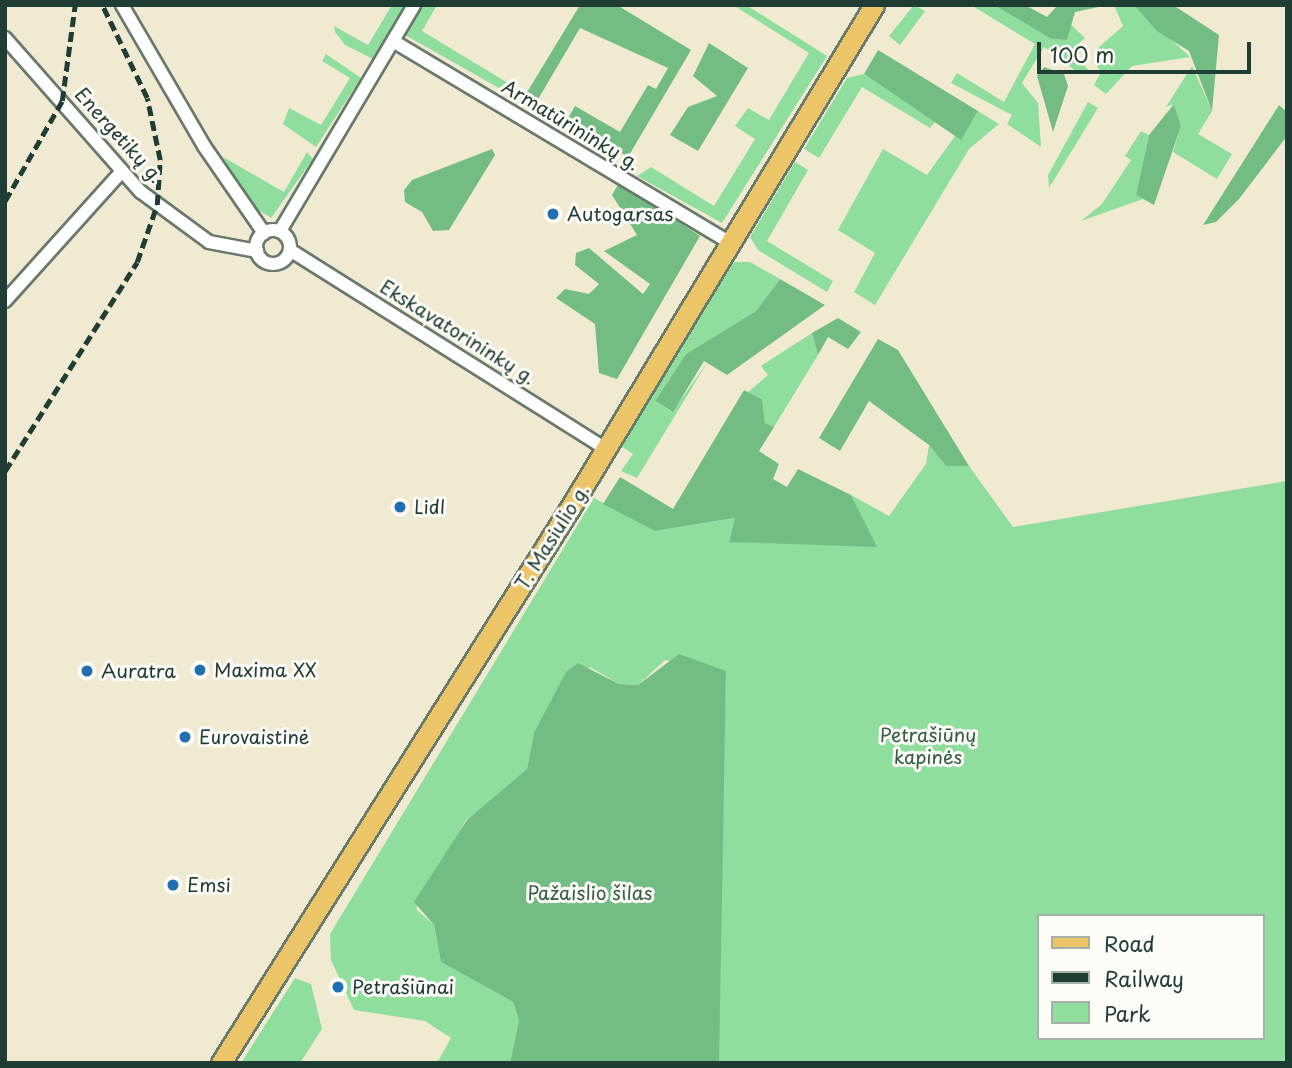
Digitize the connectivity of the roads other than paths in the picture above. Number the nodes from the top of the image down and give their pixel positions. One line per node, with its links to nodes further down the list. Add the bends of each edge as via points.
1 (122, 5): 8 (street, via 204,146)
2 (414, 5): 5 (street)
3 (873, 5): 9 (main road, T. Masiulio g.)
4 (5, 38): 6 (street, Energetikų g.)
5 (393, 41): 7 (street); 9 (street, Armatūrininkų g.)
6 (121, 172): 11 (street, Energetikų g., via 209,242); 12 (street)
7 (280, 231): 8 (street); 10 (street)
8 (264, 233): 11 (street)
9 (730, 243): 13 (main road, T. Masiulio g.)
10 (290, 250): 11 (street, Energetikų g., via 275,264); 13 (street, Ekskavatorininkų g.)
11 (257, 251)
12 (5, 301)
13 (606, 449): 14 (main road, T. Masiulio g.)
14 (221, 1063)

